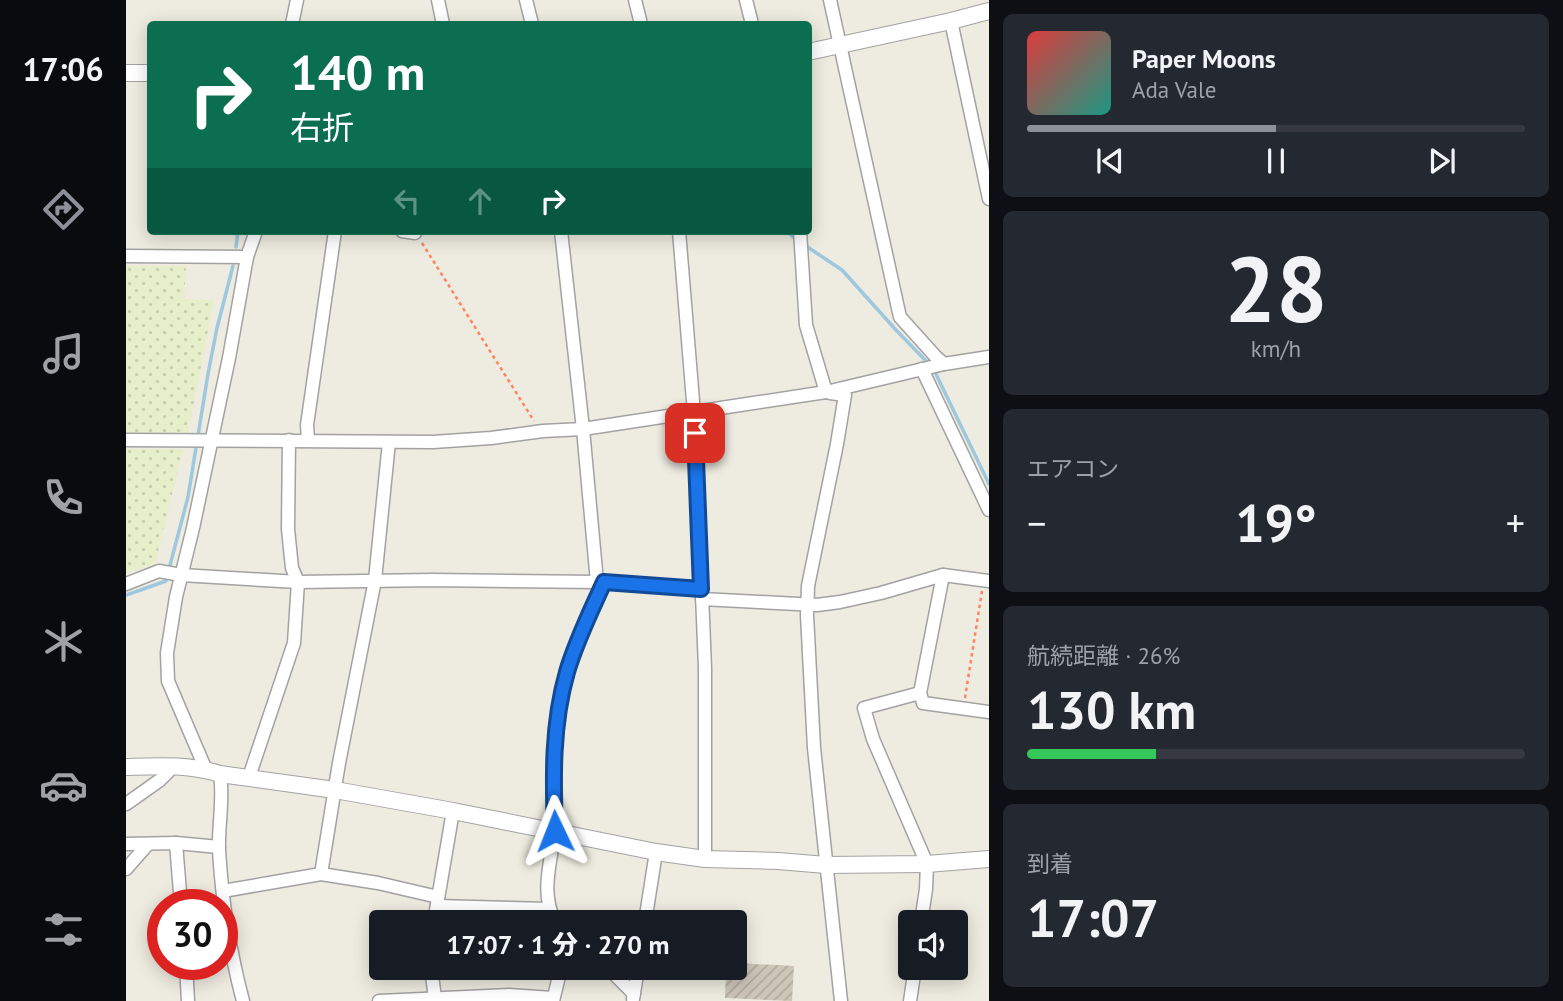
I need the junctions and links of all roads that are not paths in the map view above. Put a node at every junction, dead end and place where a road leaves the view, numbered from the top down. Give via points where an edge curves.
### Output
1 (297, 0) edge
2 (438, 0) edge
3 (526, 0) edge
4 (635, 0) edge
5 (746, 0) edge
6 (830, 0) edge
7 (989, 11) edge
8 (293, 21) edge
9 (442, 21) edge
10 (531, 21) edge
11 (640, 21) edge
12 (751, 21) edge
13 (951, 21) junction
14 (840, 45) junction
15 (812, 51) edge
16 (126, 73) edge
17 (147, 73) edge
18 (989, 199) edge
19 (255, 235) edge
20 (334, 235) edge
21 (561, 235) edge
22 (679, 235) edge
23 (801, 235) edge
24 (126, 256) edge
25 (247, 257) junction
26 (989, 357) edge
27 (932, 367) junction
28 (826, 392) junction
29 (694, 413) junction
30 (583, 429) junction
31 (126, 440) edge
32 (208, 440) junction
33 (289, 440) junction
34 (308, 440) junction
35 (389, 442) junction
36 (989, 510) edge
37 (178, 574) junction
38 (943, 575) junction
39 (375, 580) junction
40 (986, 581) edge
41 (298, 582) junction
42 (601, 582) junction
43 (126, 584) edge
44 (701, 594) junction
45 (807, 604) junction
46 (920, 693) junction
47 (989, 712) edge
48 (174, 766) junction
49 (126, 767) edge
50 (213, 772) junction
51 (248, 777) junction
52 (335, 790) junction
53 (126, 804) edge
54 (453, 811) junction
55 (555, 831) junction
56 (176, 843) junction
57 (126, 844) edge
58 (148, 844) junction
59 (219, 847) junction
60 (656, 852) junction
61 (705, 859) junction
62 (989, 859) edge
63 (927, 864) junction
64 (826, 865) junction
65 (126, 869) edge
66 (321, 874) junction
67 (180, 889) edge
68 (223, 889) edge
69 (235, 889) edge
70 (438, 901) junction
71 (549, 909) joint
72 (436, 910) edge
73 (647, 910) edge
74 (923, 910) edge
75 (187, 980) edge
76 (238, 980) edge
77 (433, 980) edge
78 (558, 980) edge
79 (618, 980) edge
80 (636, 980) edge
81 (913, 980) edge
82 (435, 998) junction
83 (633, 998) edge
84 (553, 999) edge
85 (188, 1001) edge
86 (243, 1001) edge
87 (379, 1001) edge
88 (841, 1001) edge
89 (910, 1001) edge

1 - 8 street
2 - 9 street
3 - 10 street
4 - 11 street
5 - 12 street
6 - 14 street
7 - 13 street
13 - 14 street
13 - 18 street
14 - 15 street
14 - 27 street via 900,317
16 - 17 street
19 - 25 street
20 - 34 street
21 - 30 street
22 - 29 street
23 - 28 street via 806,325
24 - 25 street
25 - 32 street
26 - 27 street
27 - 28 street
27 - 36 street
28 - 29 street
28 - 45 street via 845,395
29 - 30 street
29 - 44 street
30 - 35 street
30 - 42 street
31 - 32 street
32 - 33 street
32 - 37 street via 194,528
33 - 34 street
33 - 41 street via 289,529 292,568
34 - 35 street
35 - 39 street
37 - 41 street
37 - 43 street via 159,571
37 - 50 street via 167,653 168,681
38 - 40 street
38 - 45 street via 840,602
38 - 46 street
39 - 41 street
39 - 42 street
39 - 52 street
41 - 51 street via 294,643
42 - 44 street
42 - 55 street via 558,712 553,769
44 - 45 street
44 - 61 street
45 - 64 street
46 - 47 street via 923,703
46 - 63 street via 864,708
48 - 49 street
48 - 50 street
48 - 53 street
50 - 51 street
50 - 59 street via 223,789
51 - 52 street
52 - 54 street
52 - 66 street
54 - 55 street
54 - 70 street
55 - 60 street
55 - 71 street via 547,879
56 - 58 street
56 - 59 street
56 - 67 street
57 - 58 street
58 - 65 street
59 - 68 street
60 - 61 street
60 - 73 street
61 - 64 street
62 - 63 street
63 - 64 street
63 - 74 street
64 - 88 street
66 - 69 street
66 - 70 street via 378,883
70 - 71 street
70 - 72 street
75 - 85 street
76 - 86 street
77 - 82 street
78 - 84 street
79 - 83 street
80 - 83 street
81 - 89 street
82 - 84 street via 509,995
82 - 87 street

